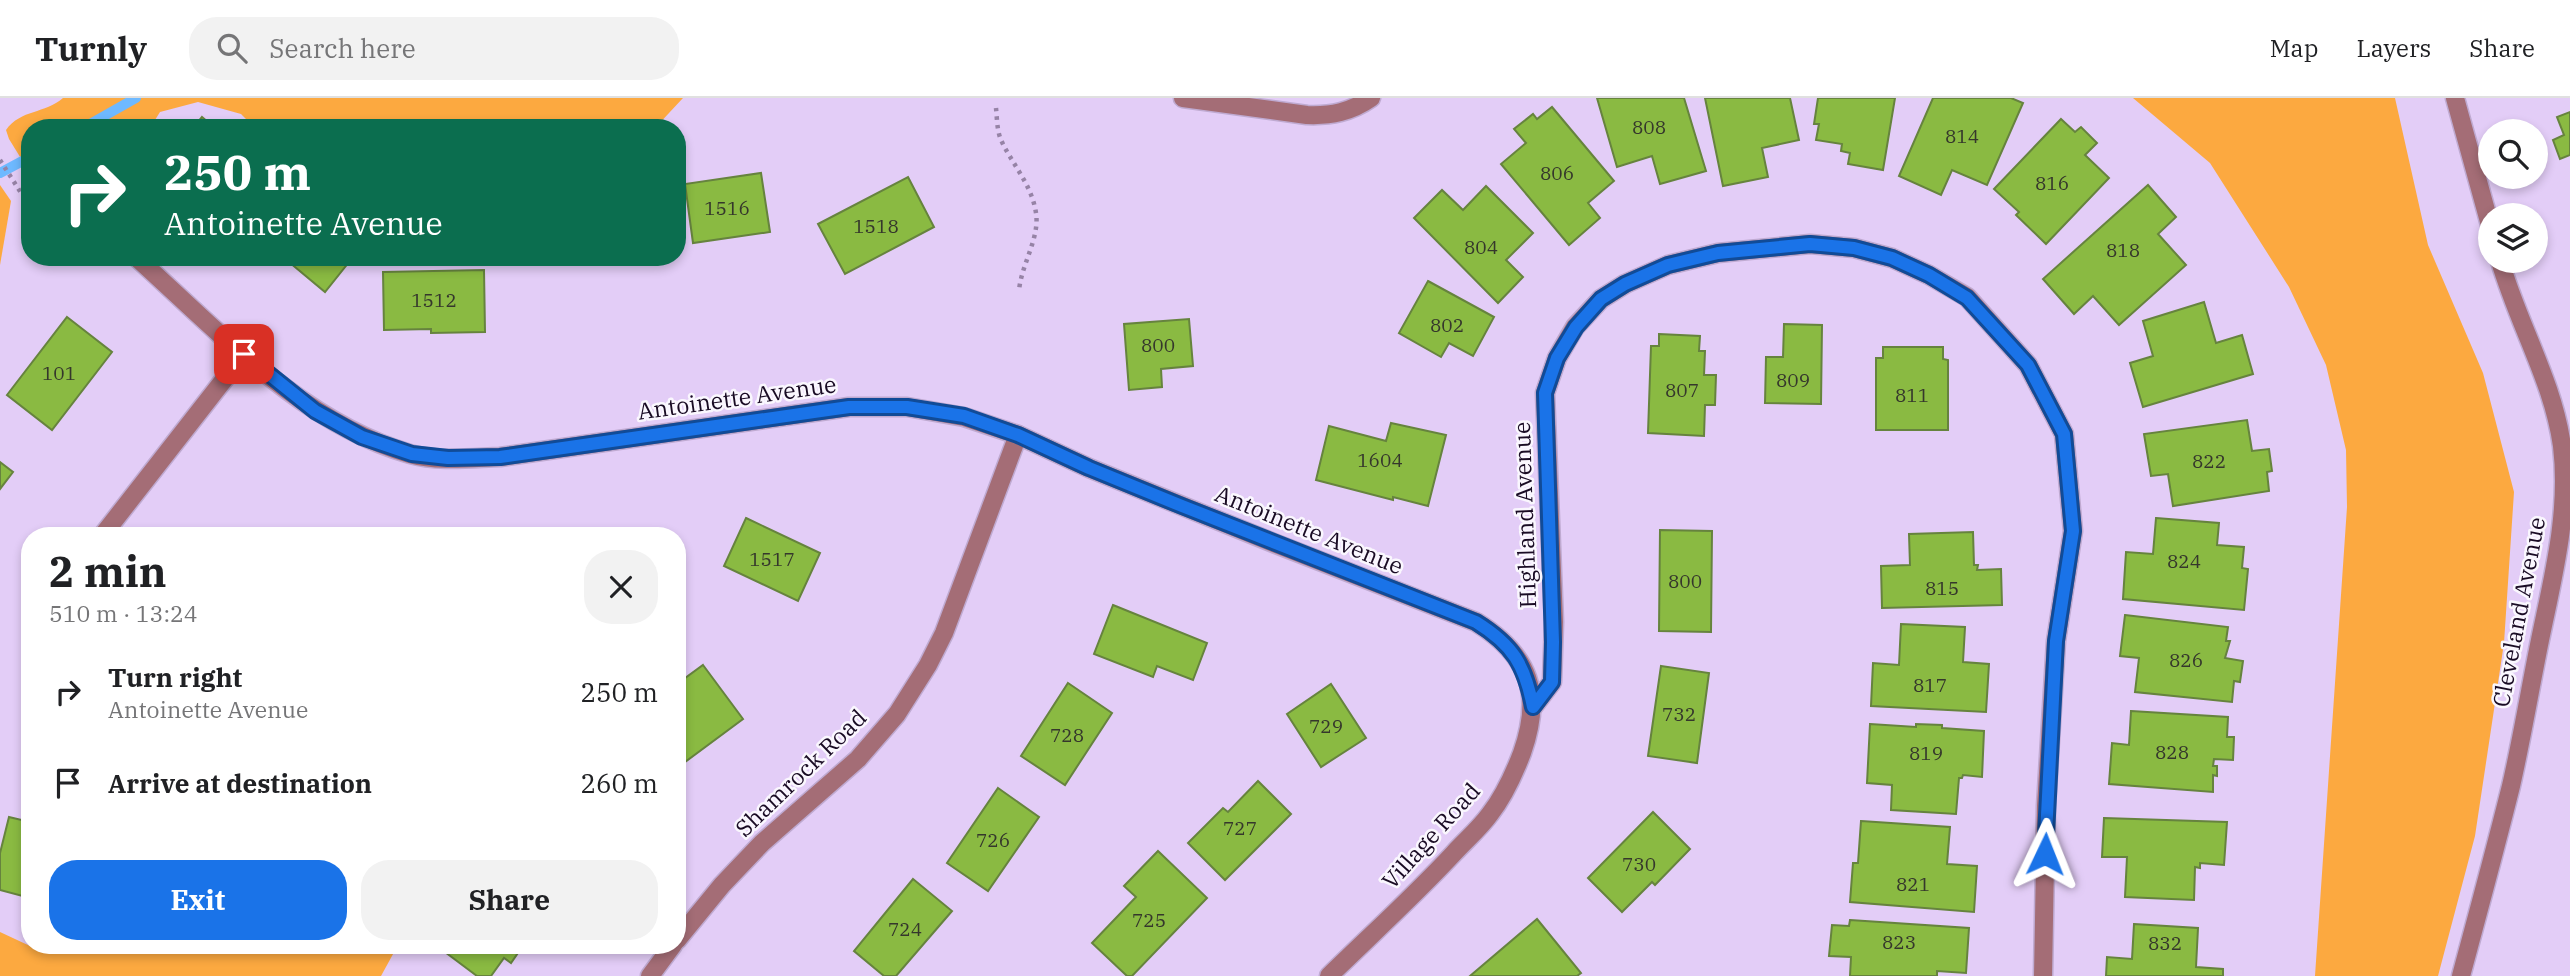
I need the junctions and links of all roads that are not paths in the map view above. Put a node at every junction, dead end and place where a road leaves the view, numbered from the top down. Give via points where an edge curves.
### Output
1 (1183, 98) edge
2 (1371, 98) edge
3 (2455, 98) edge
4 (2484, 203) edge
5 (146, 266) edge
6 (2503, 273) edge
7 (244, 354) junction
8 (1018, 435) junction
9 (109, 527) edge
10 (1533, 707) junction
11 (686, 929) edge
12 (666, 954) edge
13 (650, 976) edge
14 (1329, 976) edge
15 (2043, 976) edge
16 (2461, 976) edge

1 - 2 street via 1317,116 1345,112
3 - 4 street
5 - 7 street, Antoinette Avenue
6 - 16 street, Cleveland Avenue via 2557,414 2566,487 2562,534 2511,784
7 - 8 street, Antoinette Avenue via 315,411 362,437 412,454 448,458 500,457 849,407 907,407
7 - 9 street
8 - 10 street, Antoinette Avenue via 1089,468 1476,622 1497,635 1517,657
8 - 11 street, Shamrock Road via 944,633 897,715 858,759 762,843
10 - 14 street, Village Road via 1530,730 1513,776 1490,814
10 - 15 street, Highland Avenue via 1552,682 1545,393 1557,358 1601,299 1668,265 1718,253 1810,244 1879,254 1929,275 1967,298 2028,365 2064,434 2073,531 2056,641 2046,806
12 - 13 street

